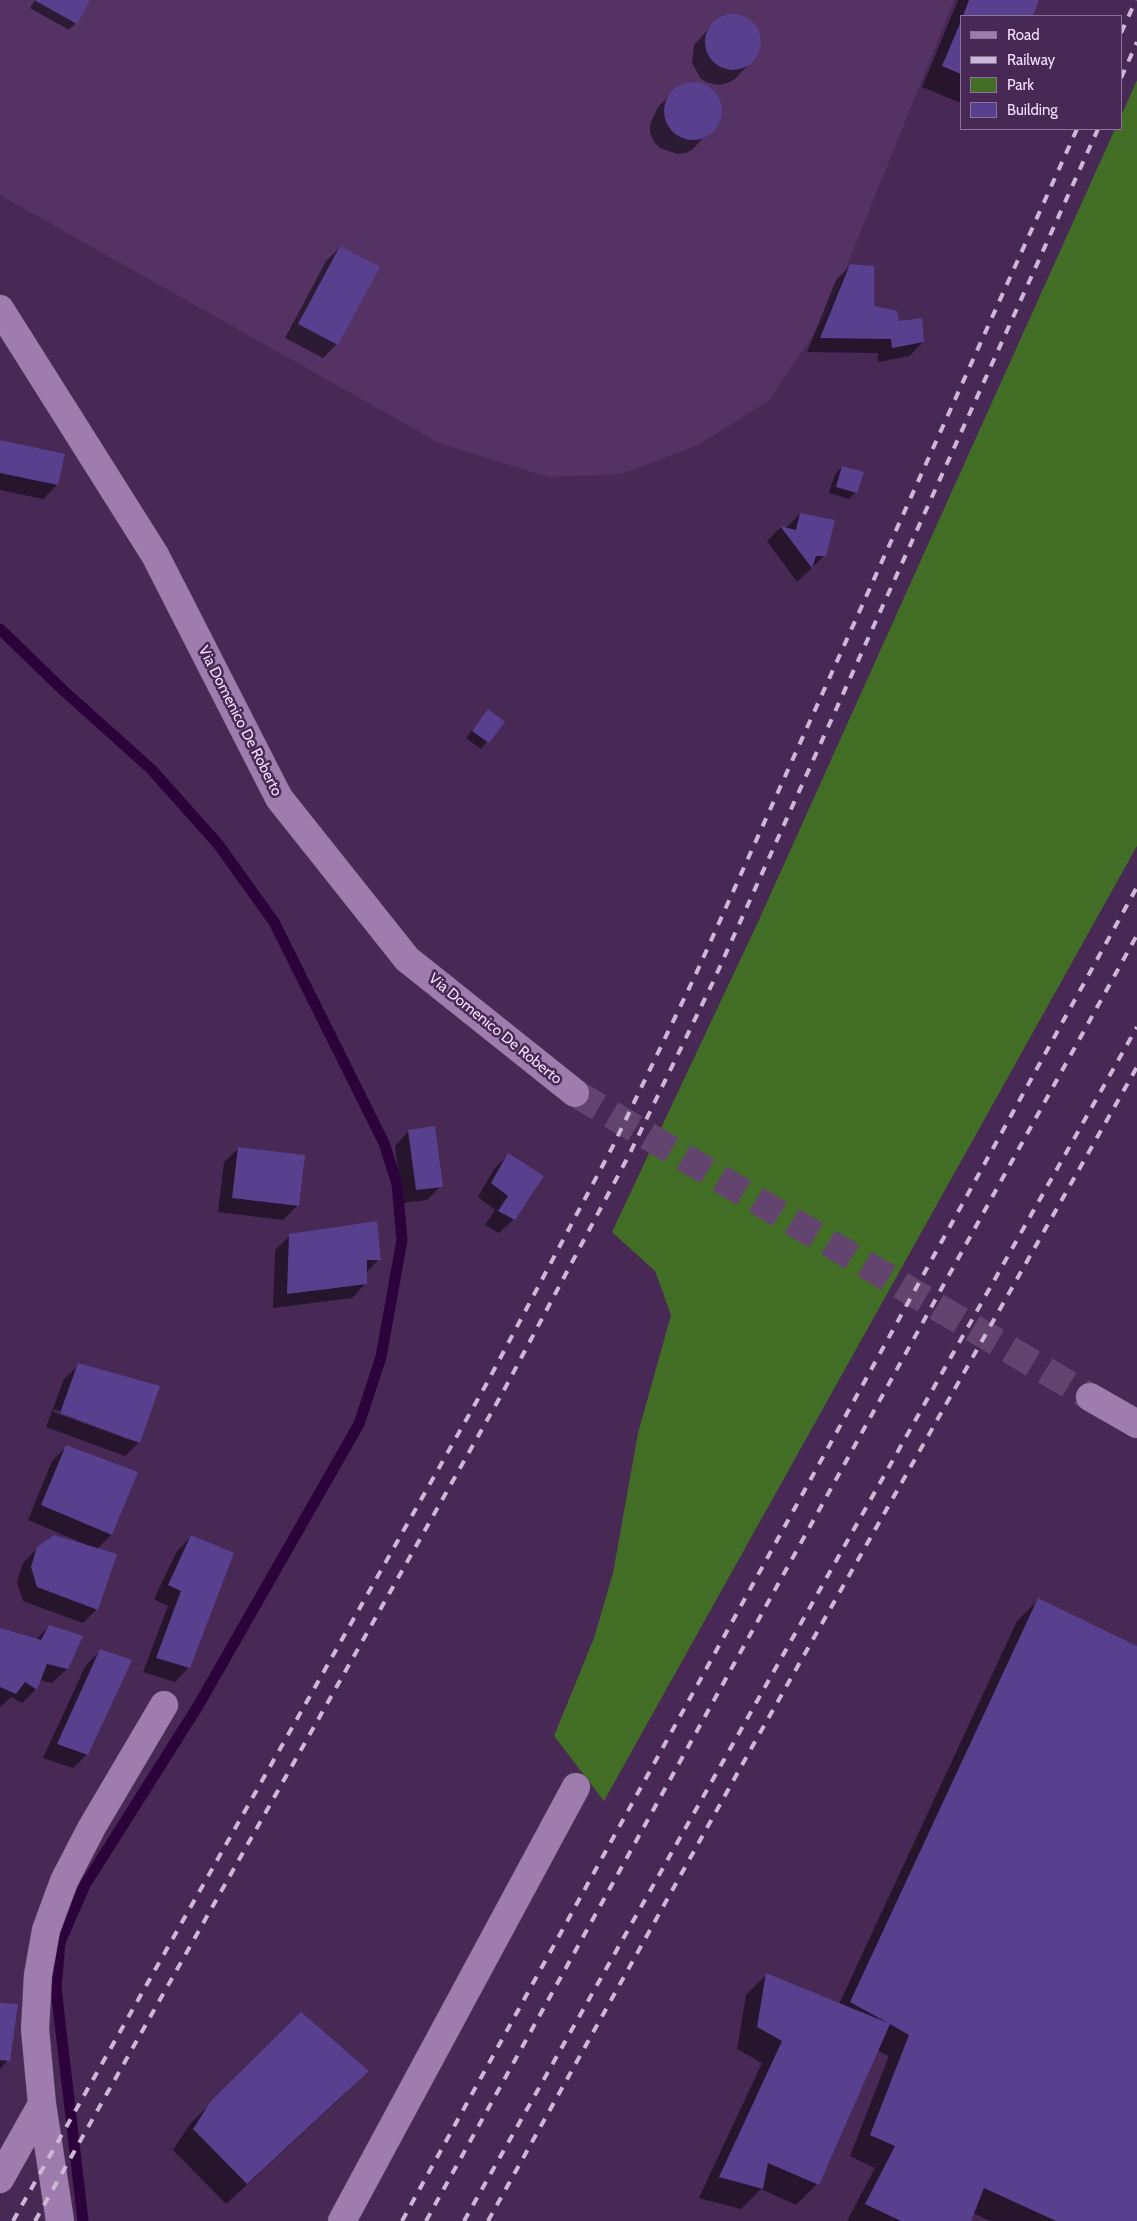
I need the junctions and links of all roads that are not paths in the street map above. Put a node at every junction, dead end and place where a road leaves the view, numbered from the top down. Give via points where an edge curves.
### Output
1 (0, 309) edge
2 (575, 1093) tunnel mouth
3 (1090, 1397) tunnel mouth
4 (1137, 1424) edge
5 (164, 1705) dead end
6 (576, 1787) dead end
7 (42, 2104) junction
8 (0, 2179) edge
9 (60, 2221) edge
10 (342, 2221) edge

1 - 2 street, Via Domenico De Roberto via 155,555 279,798 407,959
3 - 4 street
5 - 7 street via 92,1827 64,1881 46,1930 38,1975 34,2029
6 - 10 street
7 - 8 street
7 - 9 street

